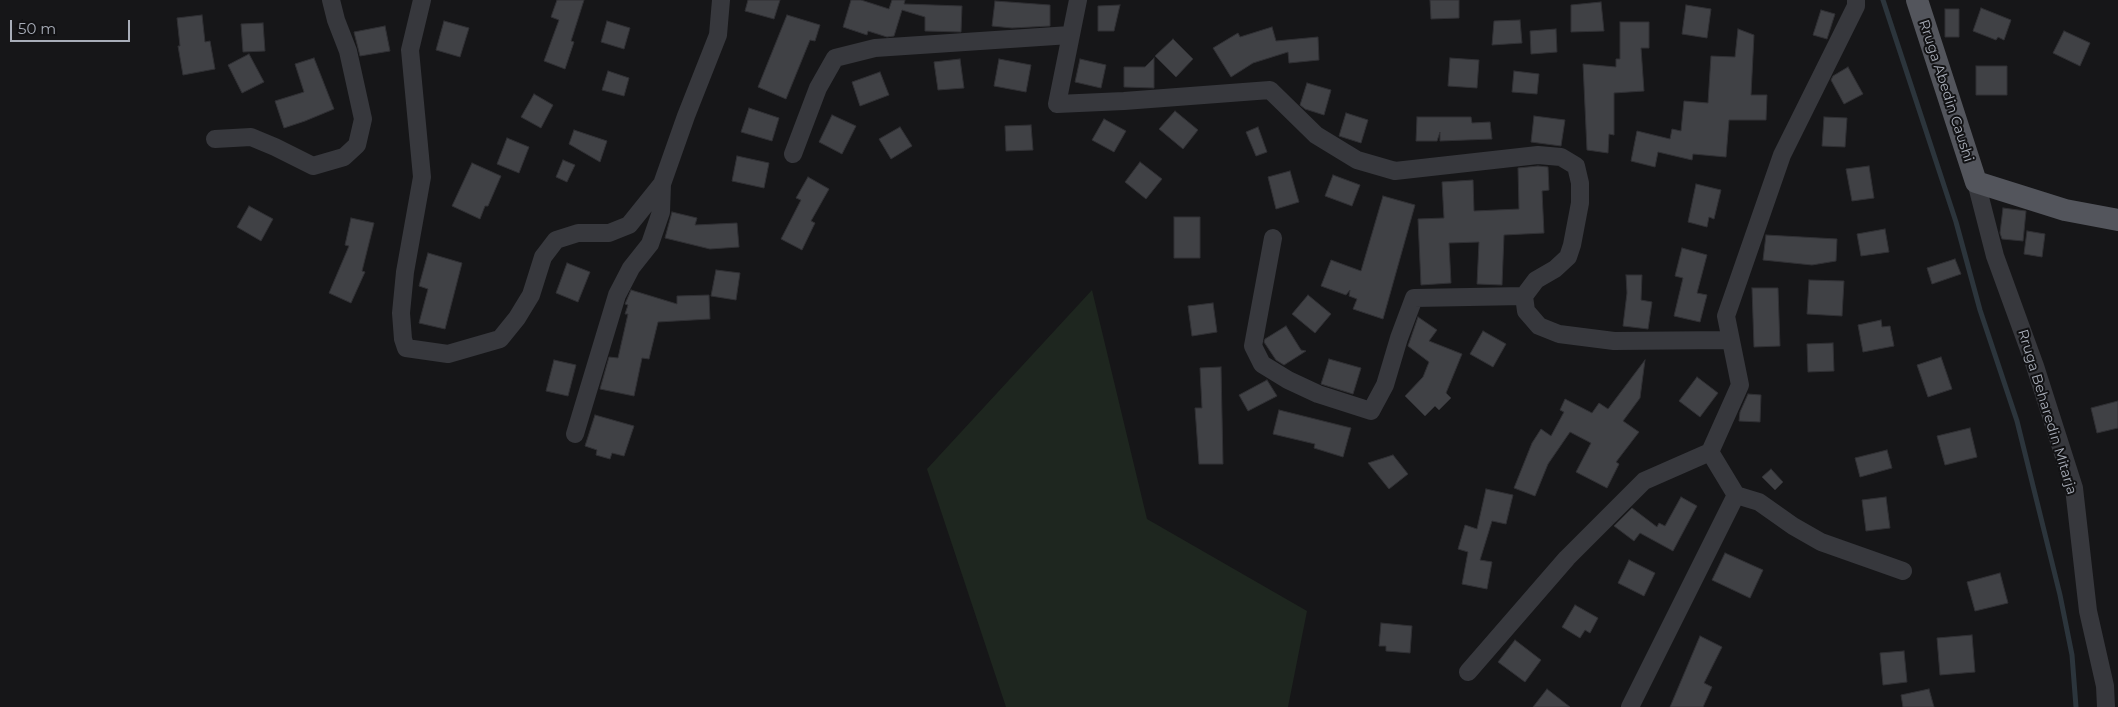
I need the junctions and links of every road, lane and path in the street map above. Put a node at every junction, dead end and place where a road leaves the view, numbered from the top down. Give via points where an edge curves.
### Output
1 (331, 0) edge
2 (422, 0) edge
3 (721, 0) edge
4 (1078, 0) edge
5 (1856, 0) edge
6 (1917, 0) edge
7 (1070, 35) junction
8 (214, 138) dead end
9 (793, 154) dead end
10 (1976, 182) junction
11 (662, 184) junction
12 (2118, 220) edge
13 (1273, 238) dead end
14 (1524, 296) junction
15 (1730, 340) junction
16 (575, 434) dead end
17 (1710, 452) junction
18 (1736, 495) junction
19 (1903, 571) dead end
20 (1468, 672) dead end
21 (1630, 707) edge
22 (2106, 707) edge

1 - 8 street via 348,51 363,119 357,145 344,157 313,166 251,137
2 - 11 street via 410,50 422,177 401,312 406,348 448,354 500,339 531,295 543,257 556,240 578,233 609,234 630,224
3 - 11 street via 718,35
4 - 7 street
5 - 15 street via 1856,6 1782,155 1726,316
6 - 10 main road, Rruga Abedin Caushi
7 - 9 street via 875,48 835,58 818,88
7 - 14 street via 1057,104 1270,90 1316,135 1357,160 1395,171 1538,155 1562,157 1576,166 1580,183 1580,203 1572,245 1568,257 1536,280
10 - 12 main road via 2065,210
10 - 22 street, Rruga Beharedin Mitarja via 1995,256 2074,488 2088,612 2105,686
11 - 16 street via 661,212 650,244 631,268 617,295
13 - 14 street via 1253,346 1262,364 1318,394 1371,411 1385,385 1414,298
14 - 15 street via 1526,311 1539,326 1559,334 1614,341
15 - 17 street via 1740,385
17 - 18 street
17 - 20 street via 1644,481 1567,558
18 - 19 street via 1759,502 1821,542
18 - 21 street

